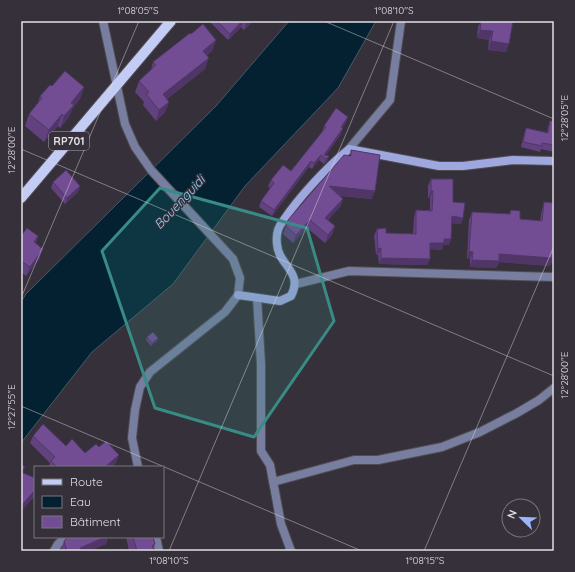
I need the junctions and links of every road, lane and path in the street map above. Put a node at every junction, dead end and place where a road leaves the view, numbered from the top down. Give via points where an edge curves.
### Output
1 (103, 21) edge
2 (171, 21) edge
3 (401, 21) edge
4 (117, 83) junction
5 (349, 149) junction
6 (554, 161) edge
7 (21, 198) edge
8 (554, 277) edge
9 (296, 284) junction
10 (238, 295) junction
11 (257, 298) junction
12 (554, 388) edge
13 (138, 466) edge
14 (274, 482) junction
15 (65, 538) edge
16 (156, 538) edge
17 (54, 551) edge
18 (159, 551) edge
19 (291, 551) edge

1 - 4 street
2 - 4 main road, RP701
3 - 5 street via 390,100
4 - 7 main road, RP701
4 - 10 street via 125,124 135,147 151,170 233,259 240,278
5 - 6 main road via 439,166 513,160
5 - 9 main road via 318,179 282,222 277,232 277,246
8 - 9 street via 349,271
9 - 11 main road via 291,296 280,301
10 - 11 main road
10 - 13 street via 225,312 150,372 140,387 132,438
11 - 14 street via 261,364 260,445 270,465
12 - 14 street via 517,413 480,432 442,447 378,460 354,460
14 - 19 street via 280,524
15 - 17 street
16 - 18 street

